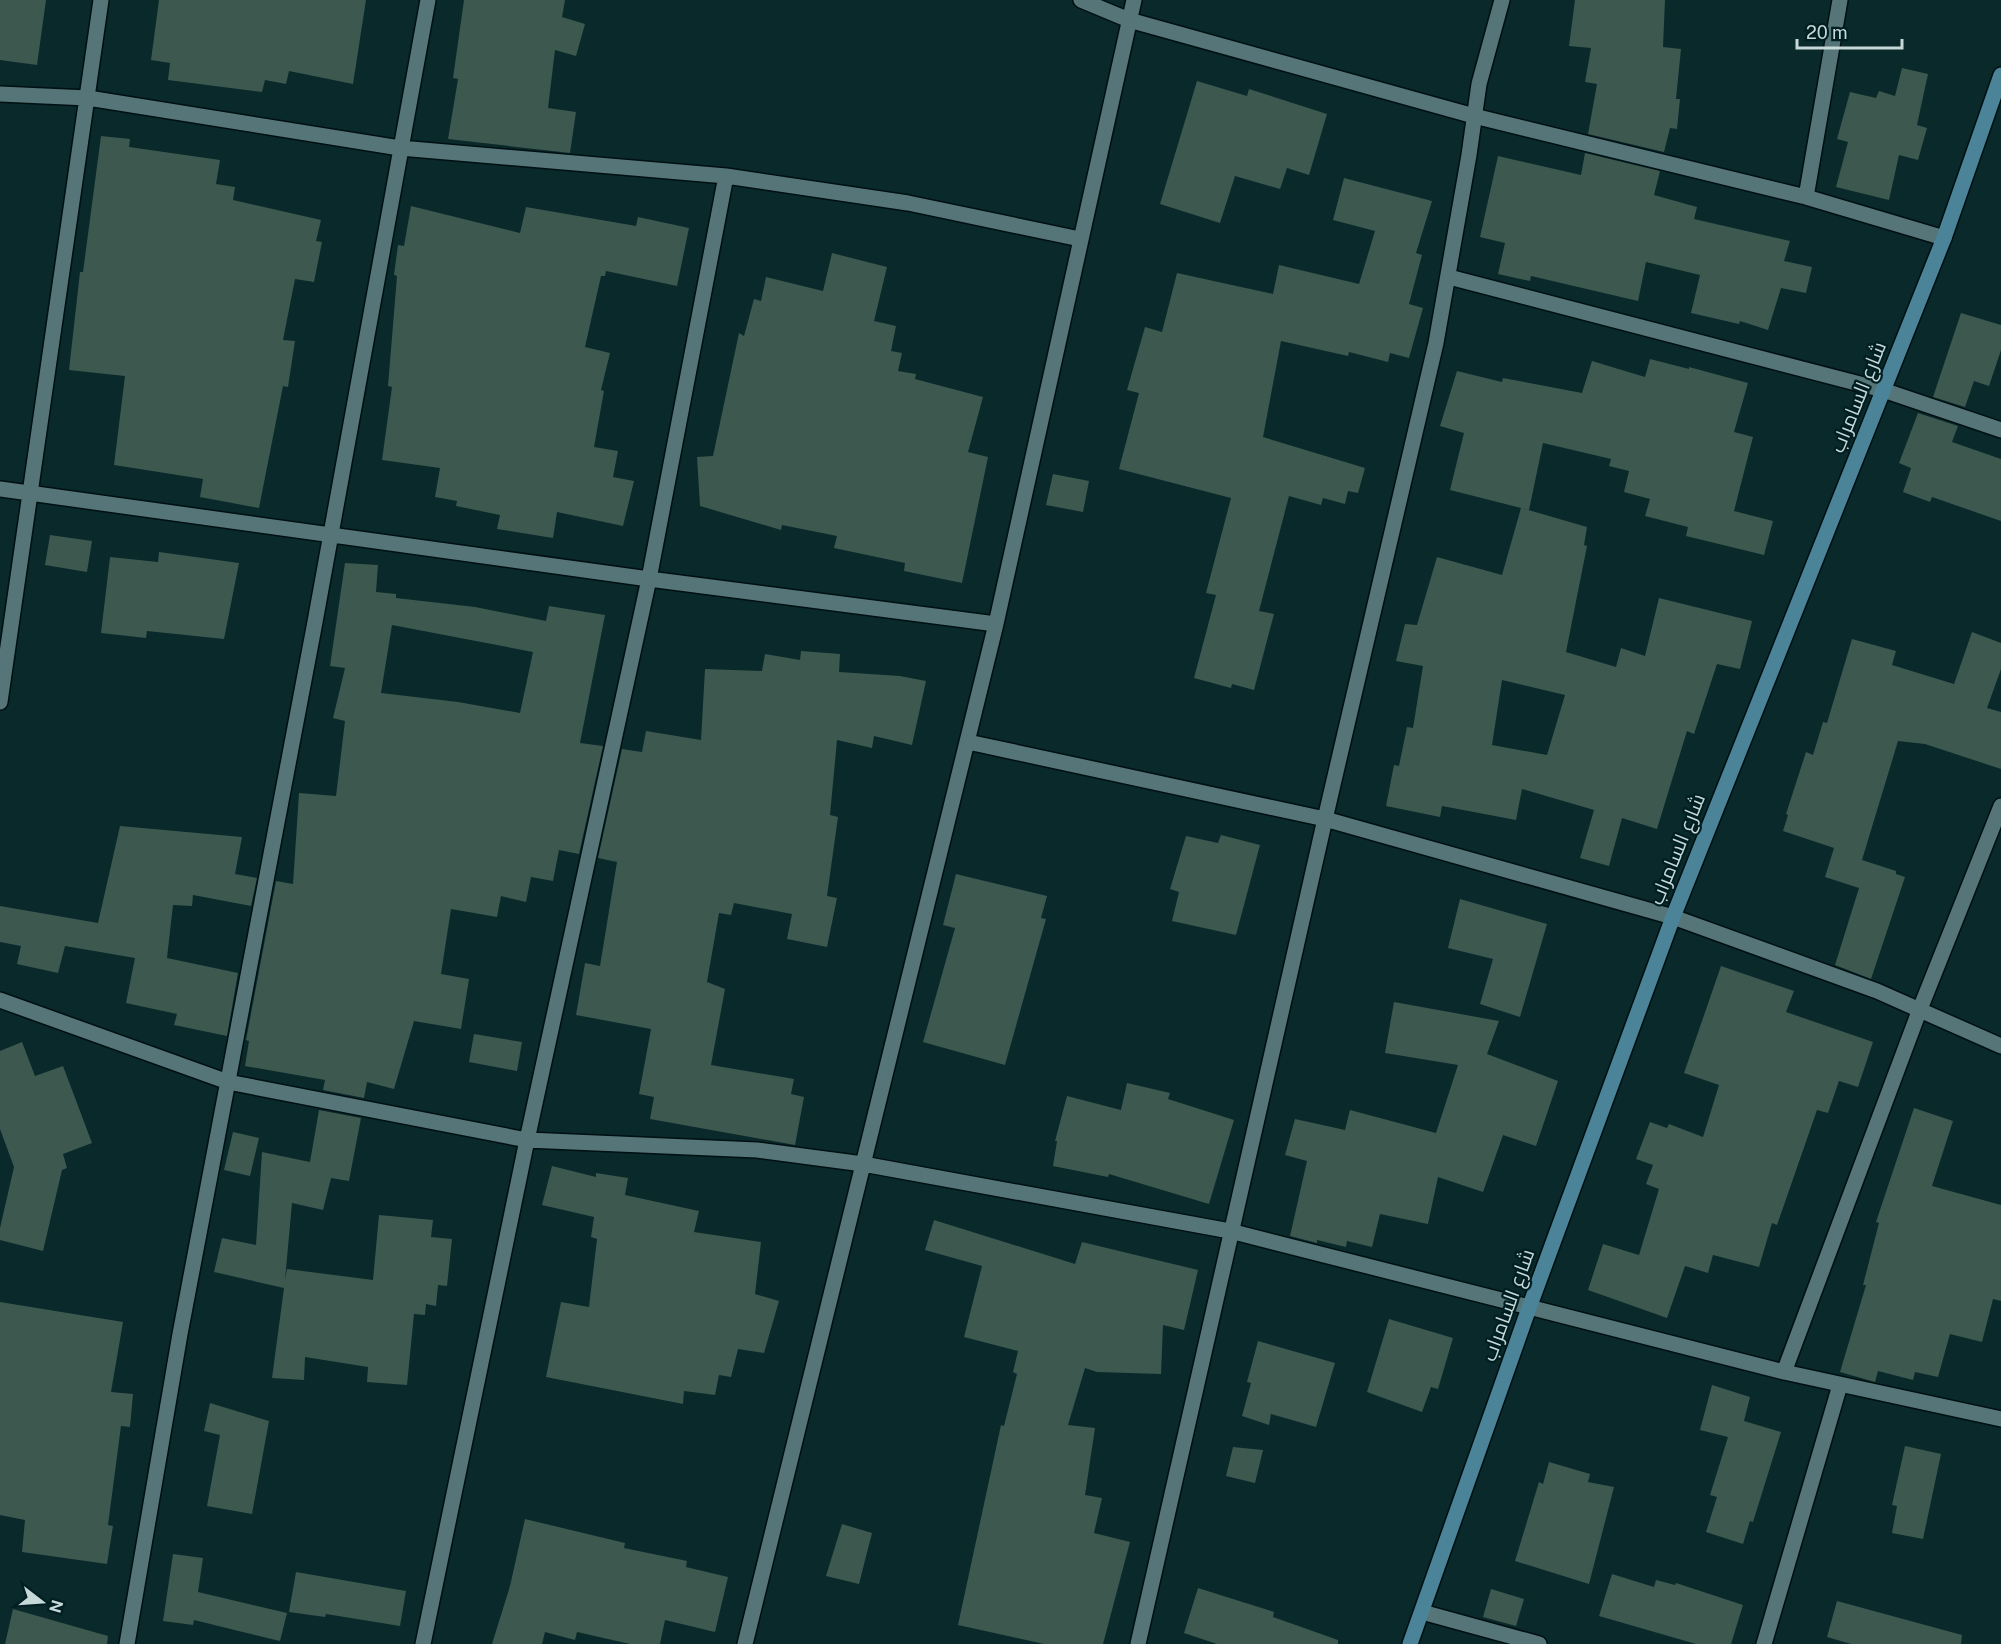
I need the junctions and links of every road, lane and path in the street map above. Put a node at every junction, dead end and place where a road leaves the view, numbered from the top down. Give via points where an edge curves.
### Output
1 (101, 0) edge
2 (428, 0) edge
3 (1081, 0) edge
4 (1134, 0) edge
5 (1502, 0) edge
6 (1840, 0) edge
7 (1129, 20) junction
8 (2001, 75) edge
9 (0, 94) edge
10 (88, 98) junction
11 (1474, 116) junction
12 (400, 148) junction
13 (726, 176) junction
14 (1806, 197) junction
15 (1944, 238) junction
16 (1080, 239) junction
17 (1449, 277) junction
18 (1883, 390) junction
19 (2001, 430) edge
20 (0, 489) edge
21 (31, 492) junction
22 (331, 533) junction
23 (649, 579) junction
24 (996, 624) junction
25 (0, 702) edge
26 (968, 742) junction
27 (2001, 806) edge
28 (1325, 819) junction
29 (1673, 917) junction
30 (0, 1000) edge
31 (1920, 1009) junction
32 (2001, 1046) edge
33 (228, 1082) junction
34 (527, 1140) junction
35 (863, 1164) junction
36 (1230, 1231) junction
37 (1529, 1308) junction
38 (1784, 1372) junction
39 (1840, 1385) junction
40 (2001, 1419) edge
41 (1422, 1612) junction
42 (127, 1644) edge
43 (423, 1644) edge
44 (745, 1644) edge
45 (1138, 1644) edge
46 (1410, 1644) edge
47 (1539, 1644) edge
48 (1764, 1644) edge

1 - 10 street
2 - 12 street
3 - 7 street
4 - 7 street
5 - 11 street
6 - 14 street
7 - 11 street
7 - 16 street
8 - 15 street, شارع السامراب
9 - 10 street
10 - 12 street
10 - 21 street
11 - 14 street
11 - 17 street
12 - 13 street
12 - 22 street
13 - 16 street via 908,203
13 - 23 street
14 - 15 street
15 - 18 street, شارع السامراب
16 - 24 street
17 - 18 street
17 - 28 street
18 - 19 street
18 - 29 street, شارع السامراب
20 - 21 street
21 - 22 street
21 - 25 street
22 - 23 street
22 - 33 street
23 - 24 street
23 - 34 street
24 - 26 street
26 - 28 street
26 - 35 street
27 - 31 street
28 - 29 street
28 - 36 street
29 - 31 street
29 - 37 street, شارع السامراب
30 - 33 street
31 - 32 street
31 - 38 street
33 - 34 street
33 - 42 street
34 - 35 street via 757,1150
34 - 43 street
35 - 36 street
35 - 44 street
36 - 37 street
36 - 45 street
37 - 38 street
37 - 41 street, شارع السامراب
38 - 39 street
39 - 40 street
39 - 48 street
41 - 46 street, شارع السامراب
41 - 47 street

